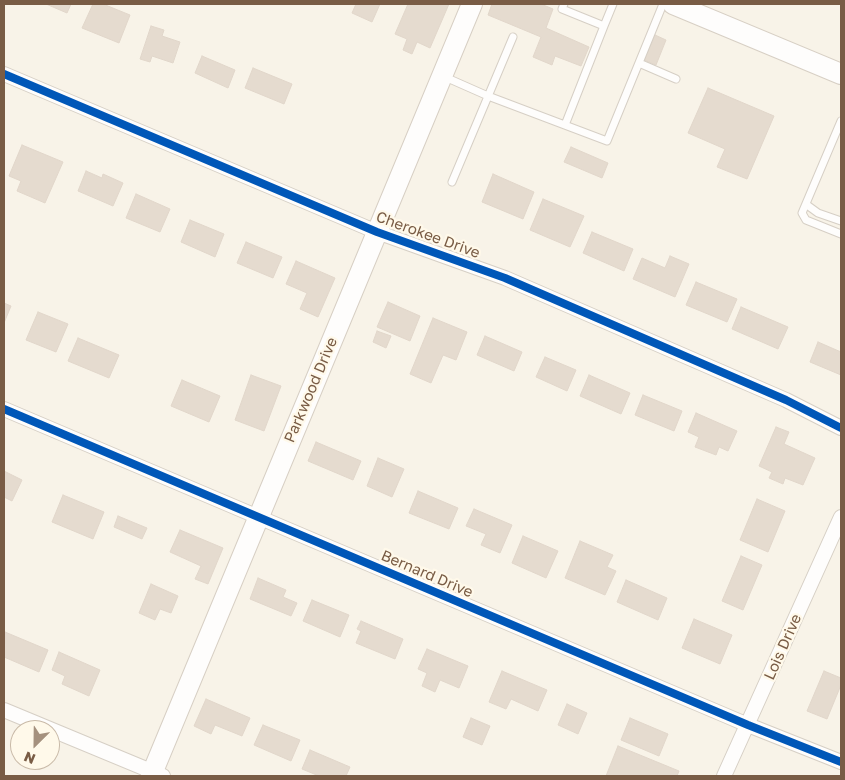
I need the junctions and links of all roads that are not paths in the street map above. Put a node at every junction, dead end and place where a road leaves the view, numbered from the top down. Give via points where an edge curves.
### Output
1 (472, 4) edge
2 (564, 4) edge
3 (613, 4) edge
4 (663, 4) edge
5 (673, 4) edge
6 (604, 26) junction
7 (513, 37) dead end
8 (639, 63) junction
9 (4, 74) edge
10 (841, 74) edge
11 (442, 76) junction
12 (676, 79) dead end
13 (488, 96) junction
14 (841, 121) edge
15 (565, 125) junction
16 (452, 182) dead end
17 (807, 205) junction
18 (841, 221) edge
19 (377, 232) junction
20 (841, 234) edge
21 (4, 409) edge
22 (841, 428) edge
23 (258, 517) junction
24 (841, 517) edge
25 (4, 710) edge
26 (748, 725) junction
27 (841, 762) edge
28 (156, 775) edge
29 (724, 776) edge

1 - 11 street, Parkwood Drive
2 - 6 lane via 562,10
3 - 6 lane
4 - 8 lane
5 - 10 street
6 - 15 lane
7 - 13 lane
8 - 12 lane
8 - 15 lane via 607,141
9 - 19 street, Cherokee Drive
11 - 13 lane
11 - 19 street, Parkwood Drive
13 - 15 lane
13 - 16 lane
14 - 17 lane
17 - 18 lane via 818,213
17 - 20 lane via 802,213 806,220
19 - 22 street, Cherokee Drive via 505,278 786,400
19 - 23 street, Parkwood Drive
21 - 23 street, Bernard Drive
23 - 26 street, Bernard Drive
23 - 28 street, Parkwood Drive
24 - 26 street, Lois Drive
25 - 28 street
26 - 27 street, Bernard Drive
26 - 29 street, Lois Drive

